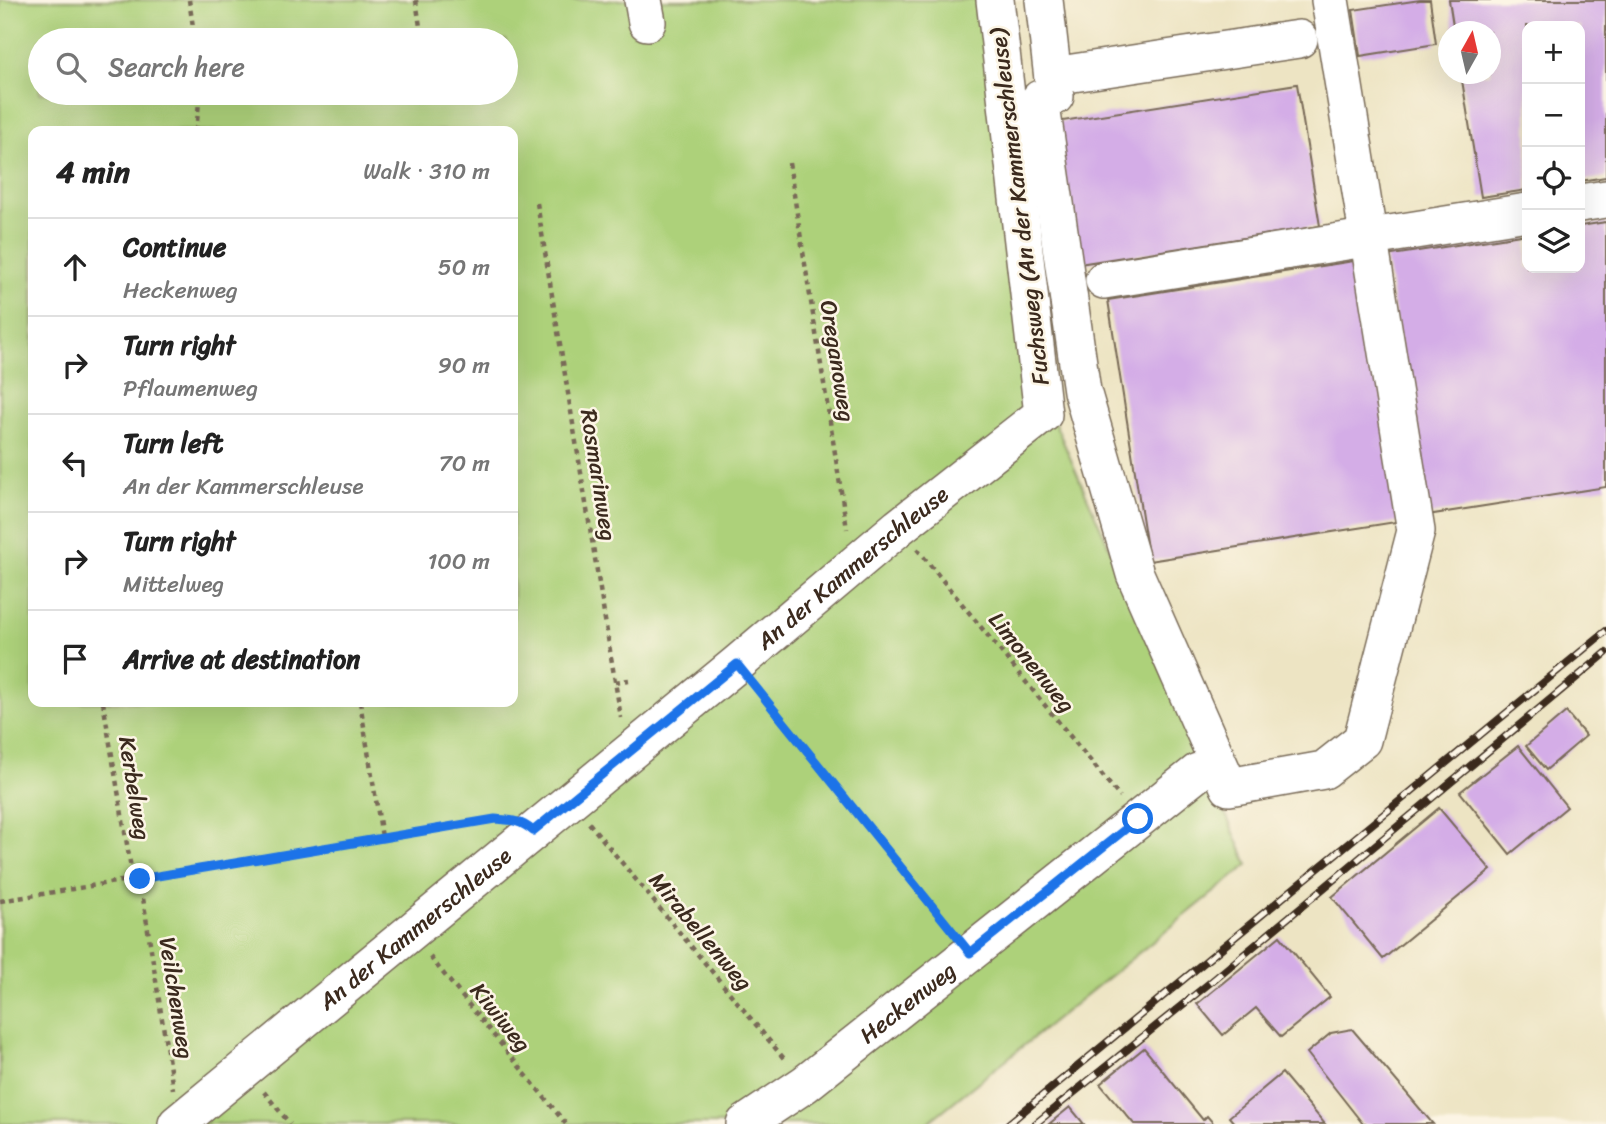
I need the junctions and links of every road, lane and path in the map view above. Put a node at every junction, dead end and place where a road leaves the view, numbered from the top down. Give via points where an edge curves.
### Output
1 (188, 0) edge
2 (416, 0) edge
3 (1044, 0) edge
4 (1330, 0) edge
5 (1006, 2) edge
6 (193, 28) edge
7 (420, 28) edge
8 (1299, 39) dead end
9 (1053, 76) junction
10 (199, 105) edge
11 (197, 126) edge
12 (789, 163) dead end
13 (1606, 199) edge
14 (1585, 202) edge
15 (537, 203) dead end
16 (1522, 213) edge
17 (1368, 237) junction
18 (1104, 281) dead end
19 (1043, 414) joint
20 (899, 527) junction
21 (854, 564) junction
22 (737, 664) junction
23 (629, 680) dead end
24 (615, 682) junction
25 (104, 707) edge
26 (361, 707) edge
27 (627, 753) junction
28 (1198, 772) dead end
29 (570, 800) junction
30 (1138, 819) junction
31 (533, 831) junction
32 (382, 837) junction
33 (140, 879) junction
34 (133, 880) junction
35 (0, 901) edge
36 (409, 932) junction
37 (970, 953) junction
38 (244, 1069) junction
39 (805, 1084) junction
40 (178, 1123) edge
41 (290, 1124) edge
42 (566, 1124) edge
43 (745, 1124) edge

1 - 6 path
2 - 7 path
3 - 9 lane
4 - 17 lane
5 - 19 lane, Fuchsweg (An der Kammerschleuse)
8 - 9 lane
9 - 17 lane via 1055,96 1040,99 1082,391 1135,574 1229,787 1324,770 1363,740 1416,531
10 - 11 path
12 - 21 path, Oreganoweg
13 - 14 lane
15 - 24 path, Rosmarinweg
16 - 17 lane
17 - 18 lane
19 - 20 lane, An der Kammerschleuse
20 - 21 lane, An der Kammerschleuse
20 - 30 path, Limonenweg
21 - 22 lane, An der Kammerschleuse
22 - 27 lane, An der Kammerschleuse
22 - 37 path
23 - 24 path
24 - 27 path, Rosmarinweg
25 - 34 path, Kerbelweg
26 - 32 path
27 - 29 lane, An der Kammerschleuse
28 - 30 lane, Heckenweg
29 - 31 lane, An der Kammerschleuse
29 - 39 path, Mirabellenweg
30 - 37 lane, Heckenweg
31 - 32 path via 525,823 495,819
31 - 36 lane, An der Kammerschleuse
32 - 33 path
33 - 34 path
33 - 40 path, Veilchenweg
34 - 35 path
36 - 38 lane, An der Kammerschleuse
36 - 42 path, Kiwiweg
37 - 39 lane, Heckenweg
38 - 40 lane, An der Kammerschleuse
38 - 41 path
39 - 43 lane, Heckenweg

